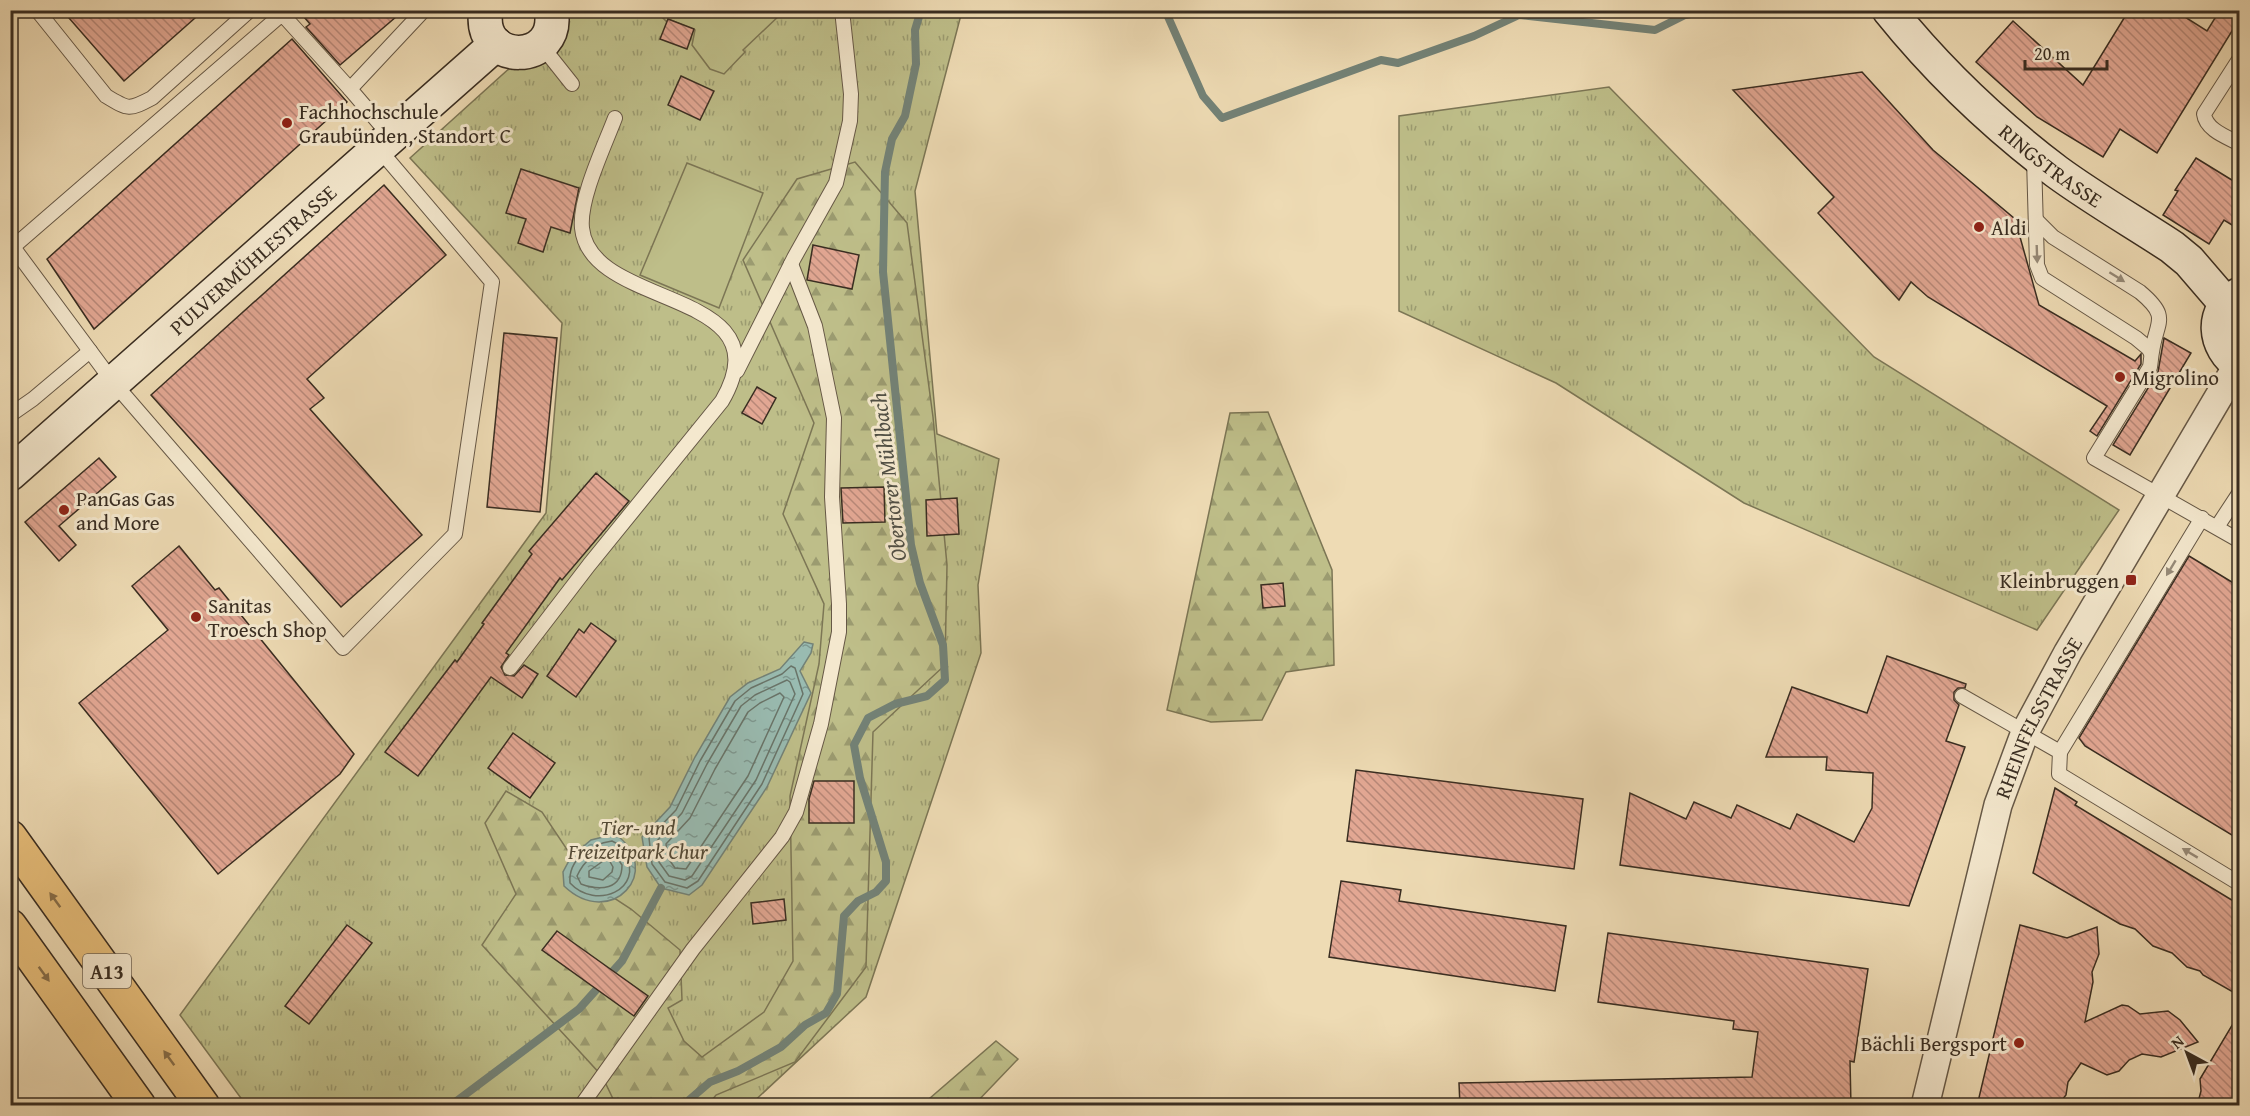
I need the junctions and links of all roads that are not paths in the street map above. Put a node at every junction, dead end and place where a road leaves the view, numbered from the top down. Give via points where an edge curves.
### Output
1 (37, 10) edge
2 (250, 10) edge
3 (423, 10) edge
4 (486, 10) edge
5 (551, 10) edge
6 (843, 10) edge
7 (1889, 10) edge
8 (496, 44) junction
9 (541, 45) junction
10 (2240, 58) edge
11 (572, 84) dead end
12 (350, 89) junction
13 (615, 118) dead end
14 (385, 143) junction
15 (2240, 144) edge
16 (2034, 154) junction
17 (2036, 220) junction
18 (12, 245) edge
19 (791, 264) junction
20 (2233, 299) edge
21 (90, 351) junction
22 (2151, 353) junction
23 (2239, 365) edge
24 (735, 375) junction
25 (113, 382) junction
26 (10, 415) edge
27 (10, 474) edge
28 (2240, 492) edge
29 (2160, 497) junction
30 (2202, 518) junction
31 (2217, 527) junction
32 (2240, 541) edge
33 (510, 668) dead end
34 (1962, 696) dead end
35 (2025, 732) junction
36 (2060, 752) junction
37 (10, 837) edge
38 (2240, 884) edge
39 (10, 926) edge
40 (139, 1106) edge
41 (203, 1106) edge
42 (581, 1106) edge
43 (1925, 1106) edge

1 - 2 lane via 106,96 133,108 152,98
3 - 12 lane
4 - 8 street via 487,30
5 - 9 street via 552,28
6 - 19 lane via 850,121 836,183
7 - 16 street, RINGSTRASSE via 1951,81
8 - 9 street via 518,53
8 - 14 street, PULVERMÜHLESTRASSE
9 - 11 lane
10 - 15 lane via 2204,114 2212,128
12 - 14 lane
12 - 18 lane via 282,14
13 - 24 lane via 585,199 582,229 586,243 592,255 615,274 715,322 732,345
14 - 25 street, PULVERMÜHLESTRASSE
14 - 25 lane via 492,282 455,534 343,648
16 - 17 lane
16 - 20 street, RINGSTRASSE via 2172,247
17 -> 22 lane via 2037,265 2042,278 2136,338
17 -> 22 lane via 2053,237 2150,300 2160,321
18 - 21 lane
19 - 24 lane
19 - 42 lane via 815,326 834,418 832,497 839,632 821,724 796,812 782,837 686,959
20 - 23 street via 2220,314 2218,337 2222,348
21 - 25 lane
21 - 26 lane
22 - 29 lane via 2150,367 2094,458
23 - 29 street, RHEINFELSSTRASSE
24 - 33 lane via 722,401
25 - 27 street, PULVERMÜHLESTRASSE
28 - 31 lane
29 - 30 lane
29 - 35 street, RHEINFELSSTRASSE
30 - 31 lane
30 -> 36 lane
31 - 32 lane
34 - 35 lane
35 - 36 lane
35 - 43 street, RHEINFELSSTRASSE via 1998,805
38 -> 36 lane via 2059,774
41 -> 37 highway, A13
39 -> 40 highway, A13

